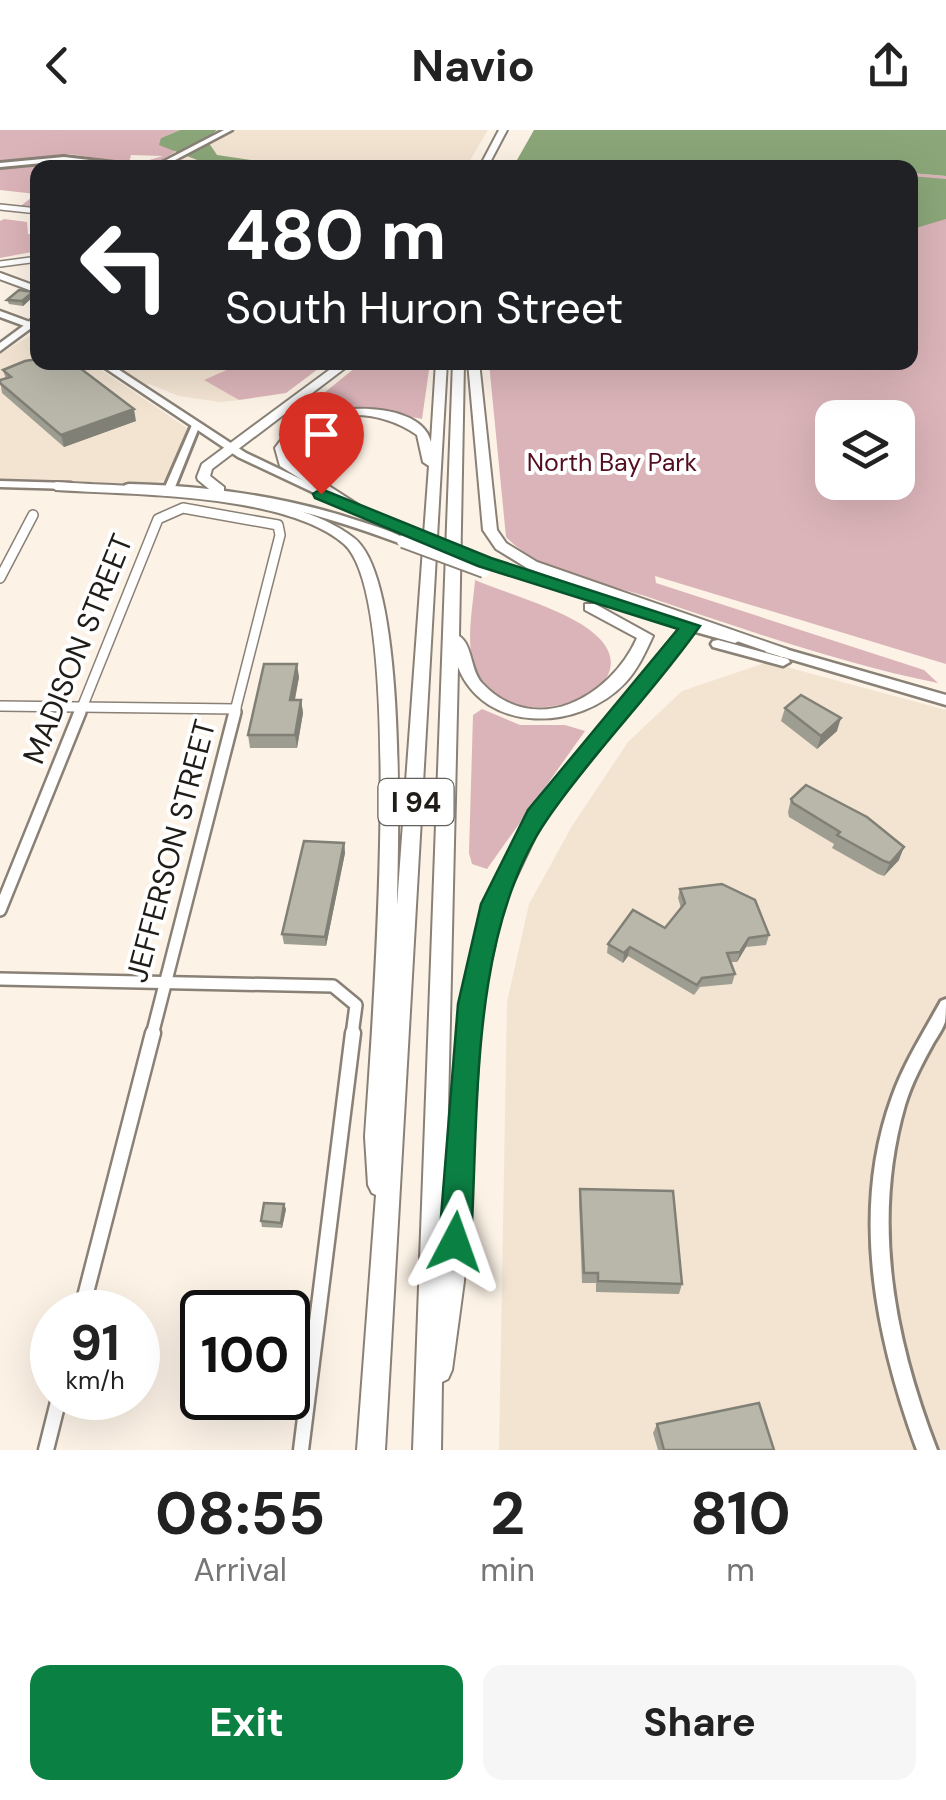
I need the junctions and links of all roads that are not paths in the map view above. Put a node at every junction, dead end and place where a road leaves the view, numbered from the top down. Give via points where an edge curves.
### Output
1 (229, 130) edge
2 (503, 130) edge
3 (514, 130) edge
4 (167, 160) edge
5 (486, 160) edge
6 (499, 160) edge
7 (30, 162) edge
8 (0, 164) edge
9 (0, 206) edge
10 (30, 210) edge
11 (30, 260) edge
12 (0, 264) edge
13 (0, 276) edge
14 (30, 287) edge
15 (0, 314) edge
16 (30, 323) edge
17 (30, 327) edge
18 (0, 336) edge
19 (14, 338) junction
20 (0, 348) edge
21 (112, 370) edge
22 (337, 370) edge
23 (442, 370) edge
24 (459, 370) edge
25 (475, 370) edge
26 (195, 427) junction
27 (232, 449) junction
28 (436, 477) junction
29 (0, 484) edge
30 (56, 486) junction
31 (170, 487) junction
32 (219, 490) junction
33 (352, 514) junction
34 (33, 516) dead end
35 (158, 519) joint
36 (484, 566) junction
37 (0, 578) edge
38 (590, 607) junction
39 (453, 624) junction
40 (688, 631) junction
41 (782, 652) junction
42 (806, 663) junction
43 (946, 700) edge
44 (0, 706) edge
45 (81, 707) junction
46 (236, 709) junction
47 (0, 910) edge
48 (0, 978) edge
49 (164, 983) junction
50 (946, 1006) edge
51 (385, 1241) junction
52 (87, 1290) edge
53 (54, 1420) edge
54 (46, 1450) edge
55 (301, 1450) edge
56 (371, 1450) edge
57 (427, 1450) edge
58 (928, 1450) edge

1 - 4 main road
2 - 5 highway
3 - 6 highway
7 - 8 street
9 - 10 street
11 - 12 street
13 - 14 street
15 - 16 main road
17 - 19 main road
18 - 19 street
19 - 20 main road
21 - 26 main road
22 - 27 highway
23 - 28 highway, I 94
24 - 39 highway, I 94
25 - 41 highway via 488,519 501,546 532,565
26 - 27 main road
26 - 31 street
27 - 32 highway via 202,472
27 - 33 main road
28 - 33 highway via 423,434 394,417 337,415 293,432 281,448 284,463
28 - 51 highway, I 94
29 - 30 main road
30 - 31 main road
30 - 51 highway via 203,497 275,510 341,535 367,560 391,804 376,1137
31 - 32 main road
32 - 33 main road
33 - 36 main road, bridge
34 - 37 street
35 - 45 street, MADISON STREET
35 - 46 street, JEFFERSON STREET via 174,508 195,508 280,529
36 - 38 main road
36 - 40 main road
38 - 39 highway via 638,629 642,646 607,695 557,713 523,710 480,690 467,673
38 - 40 main road
39 - 57 highway, I 94
40 - 41 main road
40 - 42 main road
40 - 57 highway via 536,816 494,904 472,1004 452,1281
41 - 42 main road
42 - 43 main road
44 - 45 street
45 - 46 street
45 - 47 street, MADISON STREET
46 - 49 street, JEFFERSON STREET
48 - 49 street
49 - 52 street, JEFFERSON STREET
49 - 55 street via 333,986 356,1005
50 - 58 street via 898,1100 880,1192 882,1276 910,1402
51 - 56 highway, I 94
53 - 54 street

